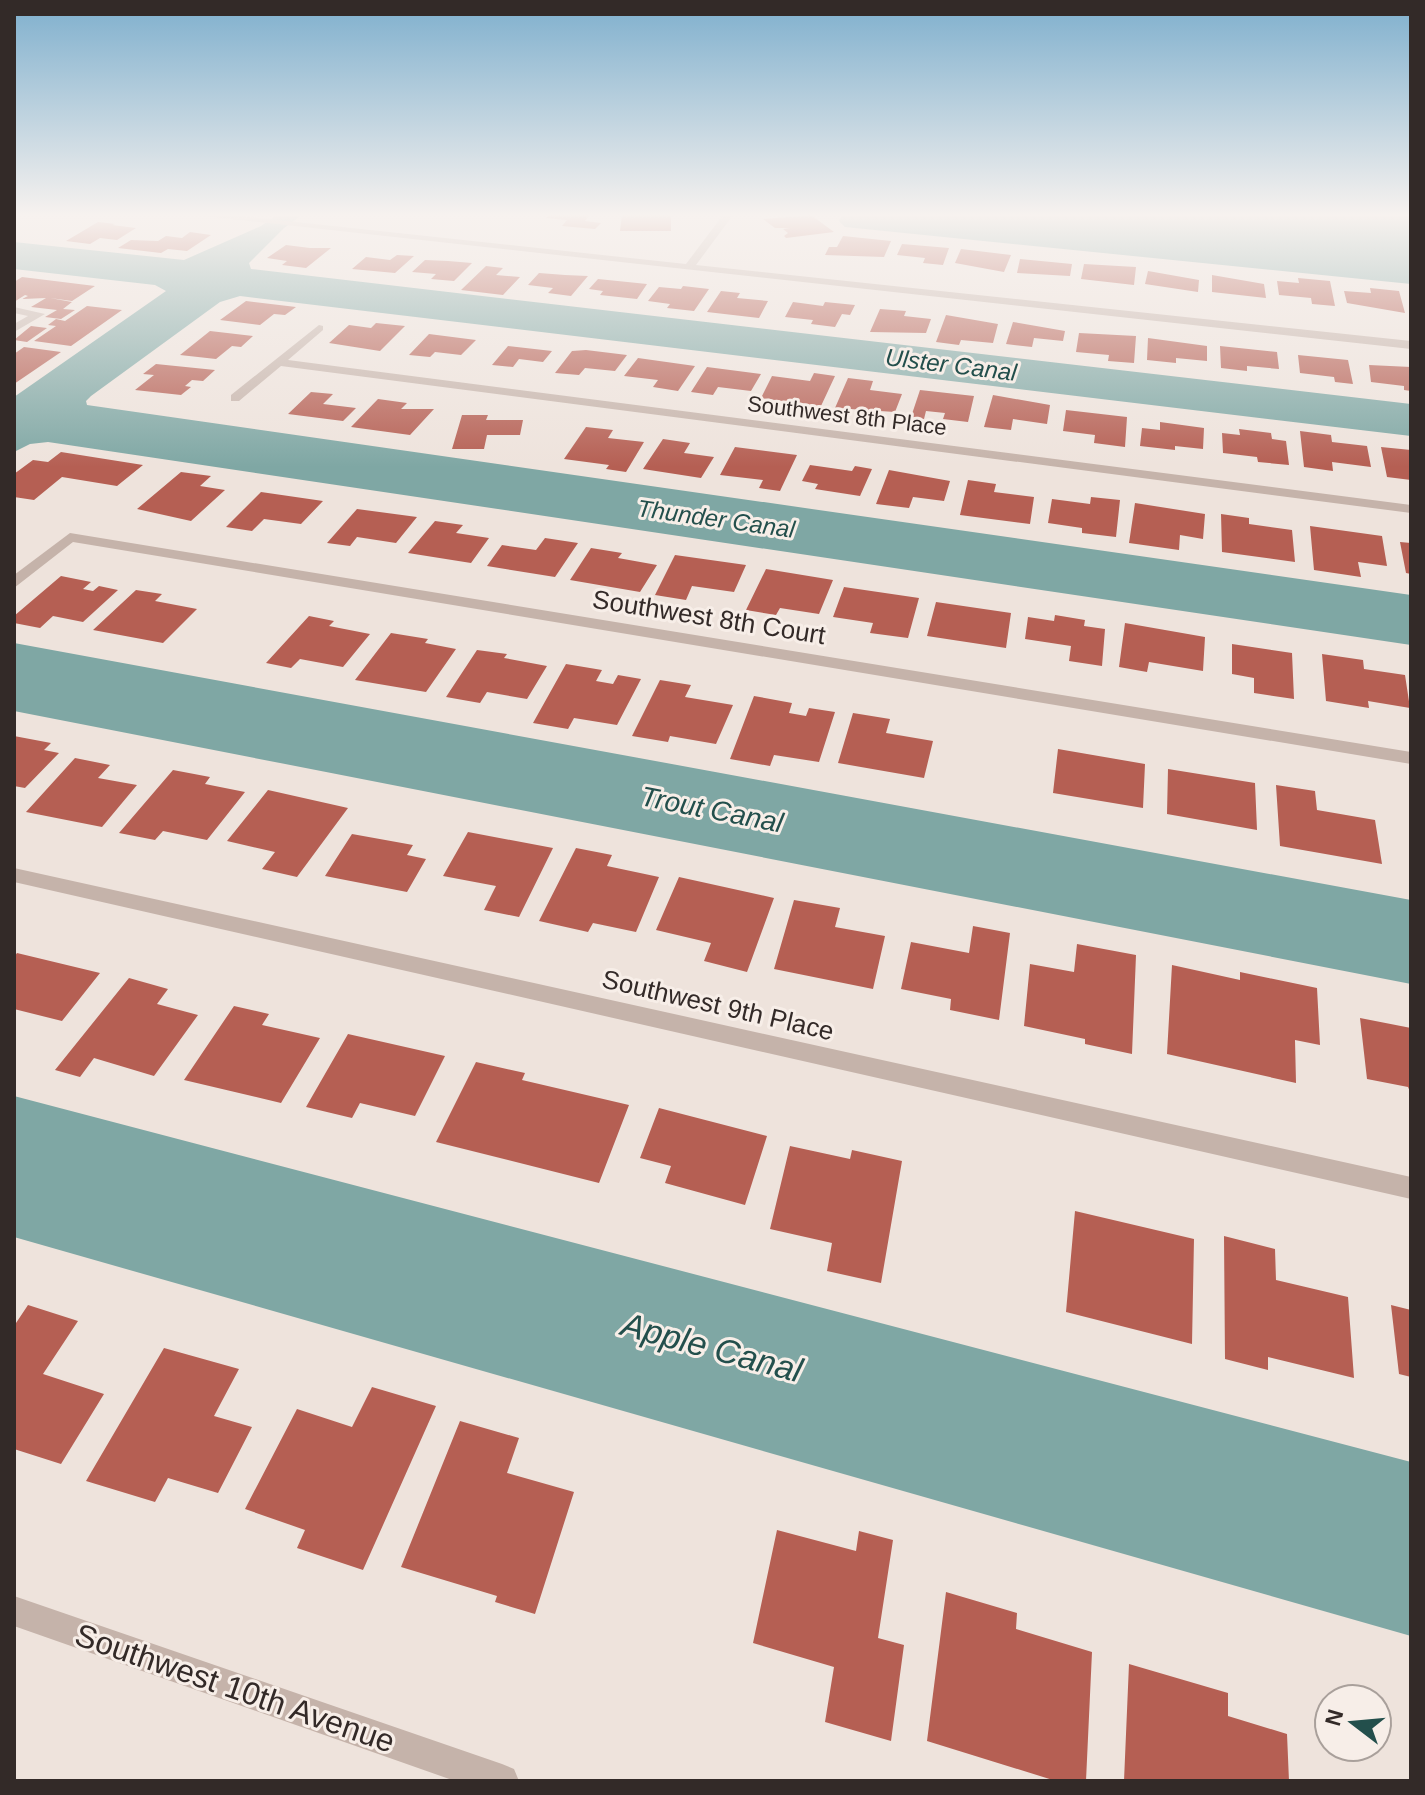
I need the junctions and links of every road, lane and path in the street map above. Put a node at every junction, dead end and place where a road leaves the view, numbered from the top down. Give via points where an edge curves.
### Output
1 (977, 299) edge
2 (1094, 299) edge
3 (14, 310) edge
4 (319, 328) dead end
5 (14, 329) edge
6 (1411, 332) edge
7 (1411, 345) edge
8 (278, 362) junction
9 (235, 398) dead end
10 (1411, 509) edge
11 (14, 583) edge
12 (1411, 758) edge
13 (14, 875) edge
14 (1411, 1188) edge
15 (14, 1611) edge
16 (502, 1781) edge

1 - 7 street
2 - 6 street
3 - 5 street via 39,314
4 - 8 street
8 - 9 street
8 - 10 street, Southwest 8th Place
11 - 12 street, Southwest 8th Court via 70,537
13 - 14 street, Southwest 9th Place
15 - 16 street, Southwest 10th Avenue

